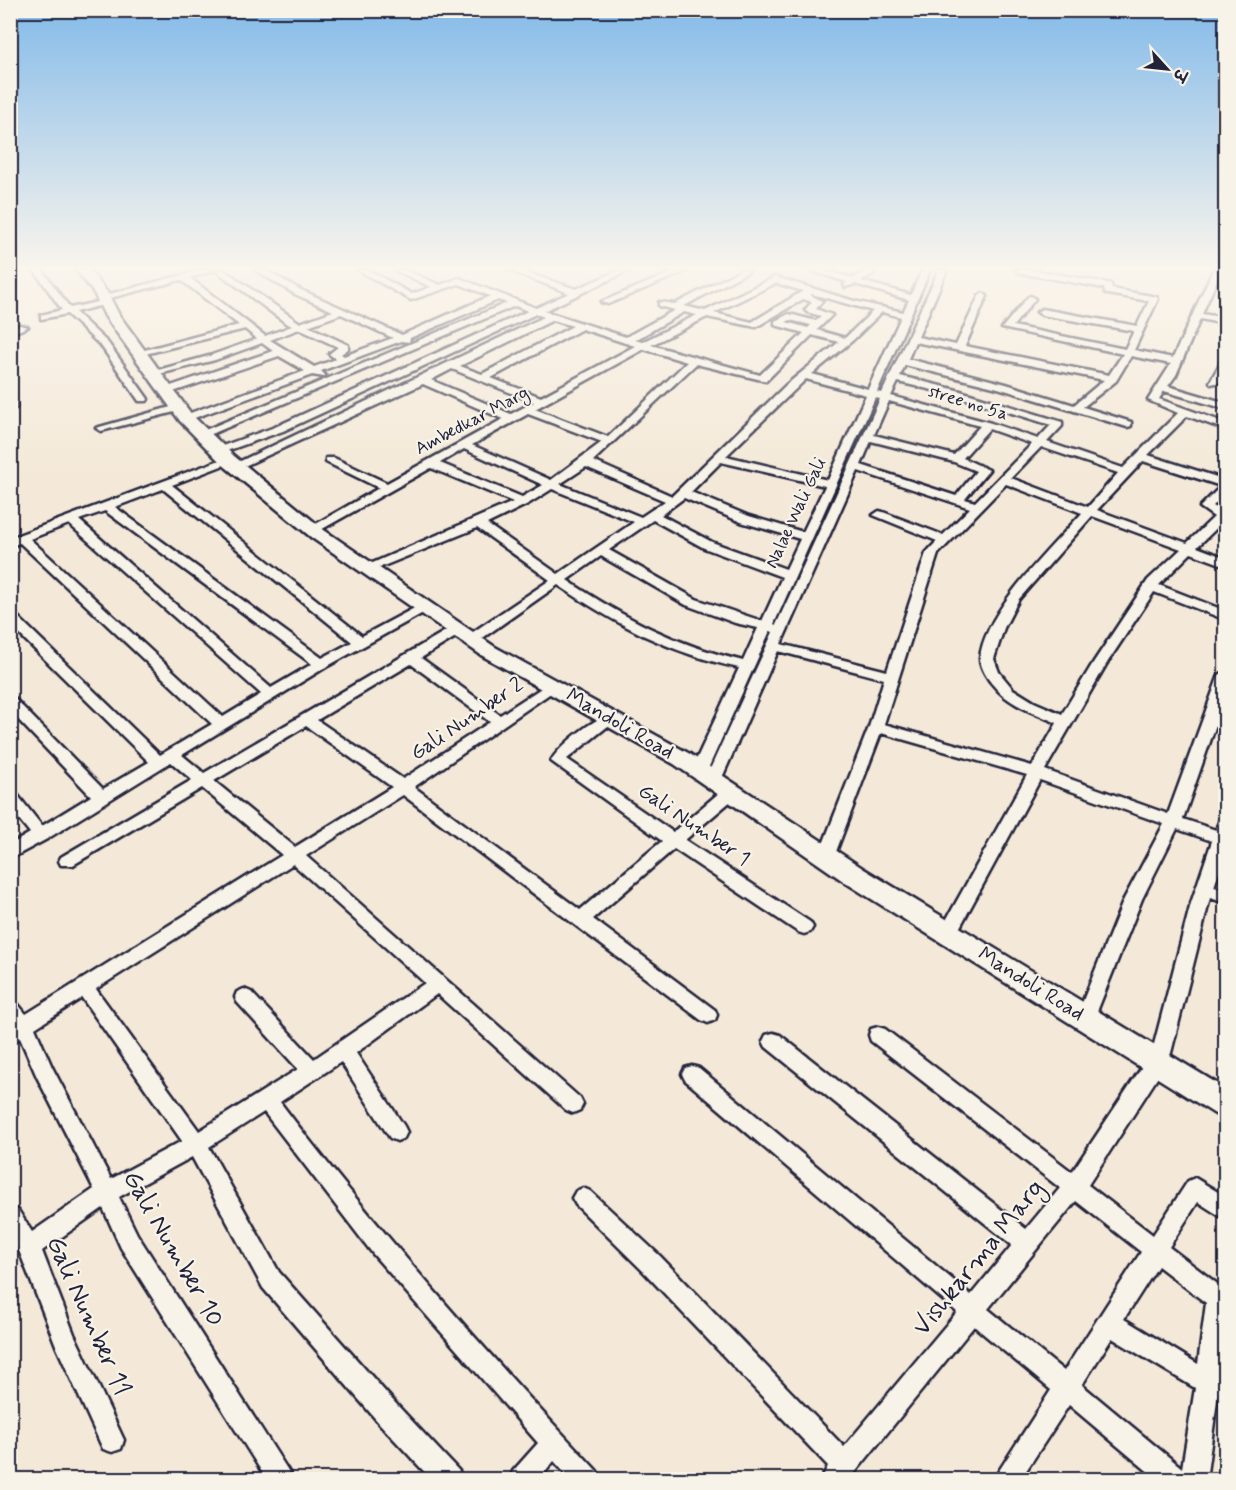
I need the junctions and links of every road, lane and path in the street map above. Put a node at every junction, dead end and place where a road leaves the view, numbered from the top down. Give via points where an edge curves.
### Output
1 (914, 339) edge
2 (99, 340) edge
3 (130, 340) edge
4 (195, 340) edge
5 (265, 340) joint
6 (328, 340) edge
7 (398, 340) edge
8 (405, 340) edge
9 (429, 340) edge
10 (472, 340) edge
11 (506, 340) edge
12 (555, 340) edge
13 (627, 340) edge
14 (654, 340) edge
15 (801, 340) edge
16 (843, 340) edge
17 (895, 340) edge
18 (918, 340) edge
19 (963, 340) edge
20 (1063, 340) edge
21 (1135, 340) edge
22 (1188, 340) edge
23 (846, 341) joint
24 (416, 345) junction
25 (643, 345) junction
26 (960, 346) junction
27 (280, 352) junction
28 (1128, 353) junction
29 (140, 354) junction
30 (440, 354) junction
31 (344, 360) junction
32 (694, 361) junction
33 (902, 361) junction
34 (1178, 362) junction
35 (452, 366) junction
36 (1225, 368) edge
37 (313, 372) junction
38 (804, 375) junction
39 (483, 378) junction
40 (894, 378) junction
41 (1112, 379) junction
42 (423, 380) junction
43 (330, 381) junction
44 (1215, 382) dead end
45 (1164, 388) junction
46 (871, 393) junction
47 (885, 396) junction
48 (171, 398) junction
49 (143, 399) dead end
50 (544, 402) junction
51 (1226, 406) edge
52 (1076, 408) junction
53 (528, 410) junction
54 (1184, 414) junction
55 (513, 419) junction
56 (1126, 424) dead end
57 (987, 425) junction
58 (1226, 427) edge
59 (101, 428) dead end
60 (202, 435) junction
61 (867, 437) junction
62 (609, 441) junction
63 (1041, 443) junction
64 (464, 445) junction
65 (1140, 456) junction
66 (720, 458) junction
67 (228, 459) junction
68 (957, 459) junction
69 (330, 460) dead end
70 (585, 462) junction
71 (430, 463) junction
72 (854, 466) junction
73 (1125, 472) junction
74 (1005, 480) junction
75 (164, 484) junction
76 (832, 484) junction
77 (552, 485) junction
78 (1226, 485) edge
79 (387, 487) junction
80 (679, 497) junction
81 (958, 500) junction
82 (524, 502) junction
83 (106, 506) junction
84 (976, 506) junction
85 (1089, 510) junction
86 (879, 515) dead end
87 (1224, 517) edge
88 (70, 519) junction
89 (648, 519) junction
90 (478, 523) junction
91 (312, 529) junction
92 (808, 537) junction
93 (944, 538) junction
94 (16, 540) edge
95 (1188, 548) junction
96 (602, 551) junction
97 (1226, 562) edge
98 (367, 568) junction
99 (789, 575) junction
100 (557, 579) junction
101 (1151, 586) junction
102 (425, 608) junction
103 (1226, 616) edge
104 (10, 617) edge
105 (765, 627) junction
106 (780, 630) junction
107 (465, 634) junction
108 (362, 642) junction
109 (773, 646) junction
110 (412, 658) junction
111 (321, 664) junction
112 (747, 666) junction
113 (1226, 675) edge
114 (892, 677) junction
115 (554, 686) junction
116 (270, 694) junction
117 (10, 702) edge
118 (306, 719) junction
119 (608, 719) junction
120 (1066, 721) junction
121 (499, 722) junction
122 (221, 724) junction
123 (876, 727) junction
124 (165, 758) junction
125 (1037, 773) junction
126 (202, 781) junction
127 (715, 781) junction
128 (403, 788) junction
129 (101, 796) junction
130 (10, 797) edge
131 (1174, 820) junction
132 (1224, 833) edge
133 (41, 835) junction
134 (672, 840) junction
135 (10, 853) edge
136 (295, 856) junction
137 (826, 857) junction
138 (67, 861) dead end
139 (1204, 890) junction
140 (1226, 897) edge
141 (580, 920) junction
142 (804, 927) dead end
143 (948, 933) junction
144 (438, 983) junction
145 (84, 986) junction
146 (244, 997) dead end
147 (10, 1008) edge
148 (708, 1015) dead end
149 (1085, 1018) junction
150 (17, 1030) edge
151 (878, 1035) dead end
152 (773, 1041) dead end
153 (344, 1050) junction
154 (1156, 1063) junction
155 (312, 1070) junction
156 (693, 1074) dead end
157 (266, 1099) junction
158 (573, 1104) dead end
159 (1226, 1105) edge
160 (397, 1132) dead end
161 (196, 1144) junction
162 (1074, 1187) junction
163 (106, 1194) junction
164 (583, 1198) dead end
165 (1226, 1210) edge
166 (10, 1217) edge
167 (1028, 1244) junction
168 (29, 1248) junction
169 (1156, 1249) junction
170 (974, 1311) junction
171 (1108, 1323) junction
172 (1206, 1382) junction
173 (1066, 1389) junction
174 (112, 1440) dead end
175 (554, 1443) junction
176 (838, 1472) edge
177 (282, 1479) edge
178 (450, 1479) edge
179 (522, 1479) edge
180 (588, 1479) edge
181 (1005, 1479) edge
182 (1178, 1479) edge
183 (1193, 1479) edge

1 - 33 street
2 - 49 street
3 - 29 street, Mandoli Road
4 - 29 street
5 - 27 street
5 - 48 street
6 - 31 street via 345,347 334,354
7 - 31 street
8 - 24 street
9 - 24 street
10 - 30 street
11 - 35 street
12 - 39 street
13 - 25 street
14 - 25 street, Ambedkar Marg
15 - 32 street via 762,379
16 - 23 street
17 - 46 street, Nalae Wali Gali
18 - 26 street
19 - 26 street
20 - 28 street
21 - 28 street
22 - 34 street
23 - 38 street
24 - 30 street
24 - 43 street
25 - 32 street
25 - 50 street, Ambedkar Marg
26 - 41 street
27 - 37 street
27 - 48 street
28 - 34 street
28 - 41 street
29 - 48 street, Mandoli Road
30 - 67 street via 267,434
31 - 37 street
32 - 62 street via 664,385
33 - 40 street
33 - 52 street
34 - 45 street
35 - 39 street
35 - 42 street
36 - 44 street
37 - 43 street
37 - 48 street
38 - 46 street, stree no 5a
38 - 66 street
39 - 50 street
40 - 47 street
40 - 63 street via 1058,424
41 - 52 street
42 - 55 street
42 - 67 street
43 - 60 street
45 - 51 street
45 - 54 street via 1153,401
46 - 47 street, stree no 5a
46 - 76 street, Nalae Wali Gali
47 - 57 street, stree no 5a
47 - 61 street
48 - 59 street
48 - 60 street, Mandoli Road
50 - 53 street, Ambedkar Marg
52 - 56 street
53 - 55 street, Ambedkar Marg
53 - 62 street
54 - 58 street
54 - 65 street
55 - 64 street, Ambedkar Marg
57 - 63 street, stree no 5a
57 - 68 street
60 - 67 street, Mandoli Road
61 - 68 street
61 - 72 street
62 - 70 street
63 - 73 street, stree no 5a
63 - 74 street
64 - 71 street, Ambedkar Marg
64 - 77 street
65 - 73 street
65 - 78 street
66 - 76 street
66 - 80 street
67 - 75 street
67 - 91 street, Mandoli Road
68 - 81 street via 983,470
69 - 79 street
70 - 77 street
70 - 80 street
71 - 79 street, Ambedkar Marg
71 - 82 street
72 - 81 street
72 - 106 street
73 - 85 street
74 - 84 street
74 - 85 street
75 - 83 street
75 - 108 street
76 - 92 street, Nalae Wali Gali
77 - 82 street
77 - 89 street
78 - 87 street via 1206,507
79 - 91 street, Ambedkar Marg
80 - 89 street
80 - 92 street
81 - 84 street
82 - 90 street
83 - 88 street
83 - 111 street
84 - 93 street
85 - 95 street
85 - 120 street via 1005,610 987,659 998,685 1005,691
86 - 93 street
87 - 95 street
88 - 94 street
88 - 116 street
89 - 96 street
89 - 99 street
90 - 98 street
90 - 100 street
91 - 98 street, Mandoli Road
92 - 99 street, Nalae Wali Gali
93 - 114 street via 927,562
94 - 122 street
95 - 97 street
95 - 101 street
96 - 100 street
96 - 105 street via 691,602
98 - 102 street, Mandoli Road
99 - 105 street, Nalae Wali Gali
100 - 107 street
100 - 112 street via 677,647
101 - 103 street
101 - 120 street
102 - 107 street, Mandoli Road
102 - 108 street
104 - 124 street
105 - 106 street
105 - 112 street, Nalae Wali Gali
106 - 109 street
107 - 110 street
107 - 115 street, Mandoli Road via 488,651
108 - 111 street
109 - 114 street
109 - 127 street
110 - 118 street
110 - 121 street
111 - 116 street
112 - 127 street, Nalae Wali Gali
113 - 131 street
114 - 123 street
115 - 119 street, Mandoli Road
115 - 121 street, Gali Number 2
116 - 122 street
117 - 129 street
118 - 126 street
118 - 128 street
119 - 127 street, Mandoli Road
119 - 134 street, Gali Number 1 via 562,754 559,761
120 - 125 street
121 - 128 street, Gali Number 2
122 - 124 street
123 - 125 street
123 - 137 street
124 - 126 street
124 - 129 street
125 - 131 street
125 - 143 street
126 - 136 street
126 - 138 street
127 - 134 street
127 - 137 street, Mandoli Road
128 - 136 street, Gali Number 2
128 - 141 street
129 - 133 street
130 - 133 street
131 - 132 street
131 - 149 street via 1133,899
132 - 139 street, Vishkarma Marg
133 - 135 street
134 - 141 street
134 - 142 street, Gali Number 1
136 - 144 street
136 - 145 street, Gali Number 2
137 - 143 street, Mandoli Road
139 - 140 street
139 - 154 street, Vishkarma Marg
141 - 148 street
143 - 149 street, Mandoli Road
144 - 153 street
144 - 158 street
145 - 150 street, Gali Number 2
145 - 161 street
146 - 155 street
147 - 150 street, Gali Number 10
149 - 154 street, Mandoli Road
150 - 163 street, Gali Number 10 via 44,1071
151 - 162 street
152 - 167 street
153 - 155 street
153 - 160 street
154 - 159 street, Mandoli Road
154 - 162 street, Vishkarma Marg
155 - 157 street
156 - 170 street
157 - 161 street
157 - 175 street via 318,1171
161 - 163 street
161 - 178 street via 271,1281
162 - 167 street, Vishkarma Marg
162 - 169 street
163 - 168 street
163 - 177 street, Gali Number 10 via 129,1241
164 - 176 street via 652,1264
165 - 169 street via 1195,1188
166 - 168 street, Gali Number 11
167 - 170 street, Vishkarma Marg
168 - 174 street, Gali Number 11 via 65,1340
169 - 171 street
169 - 172 street via 1216,1297 1218,1309
170 - 173 street
170 - 176 street, Vishkarma Marg
171 - 172 street
171 - 173 street
172 - 183 street
173 - 181 street
173 - 182 street
175 - 179 street
175 - 180 street

